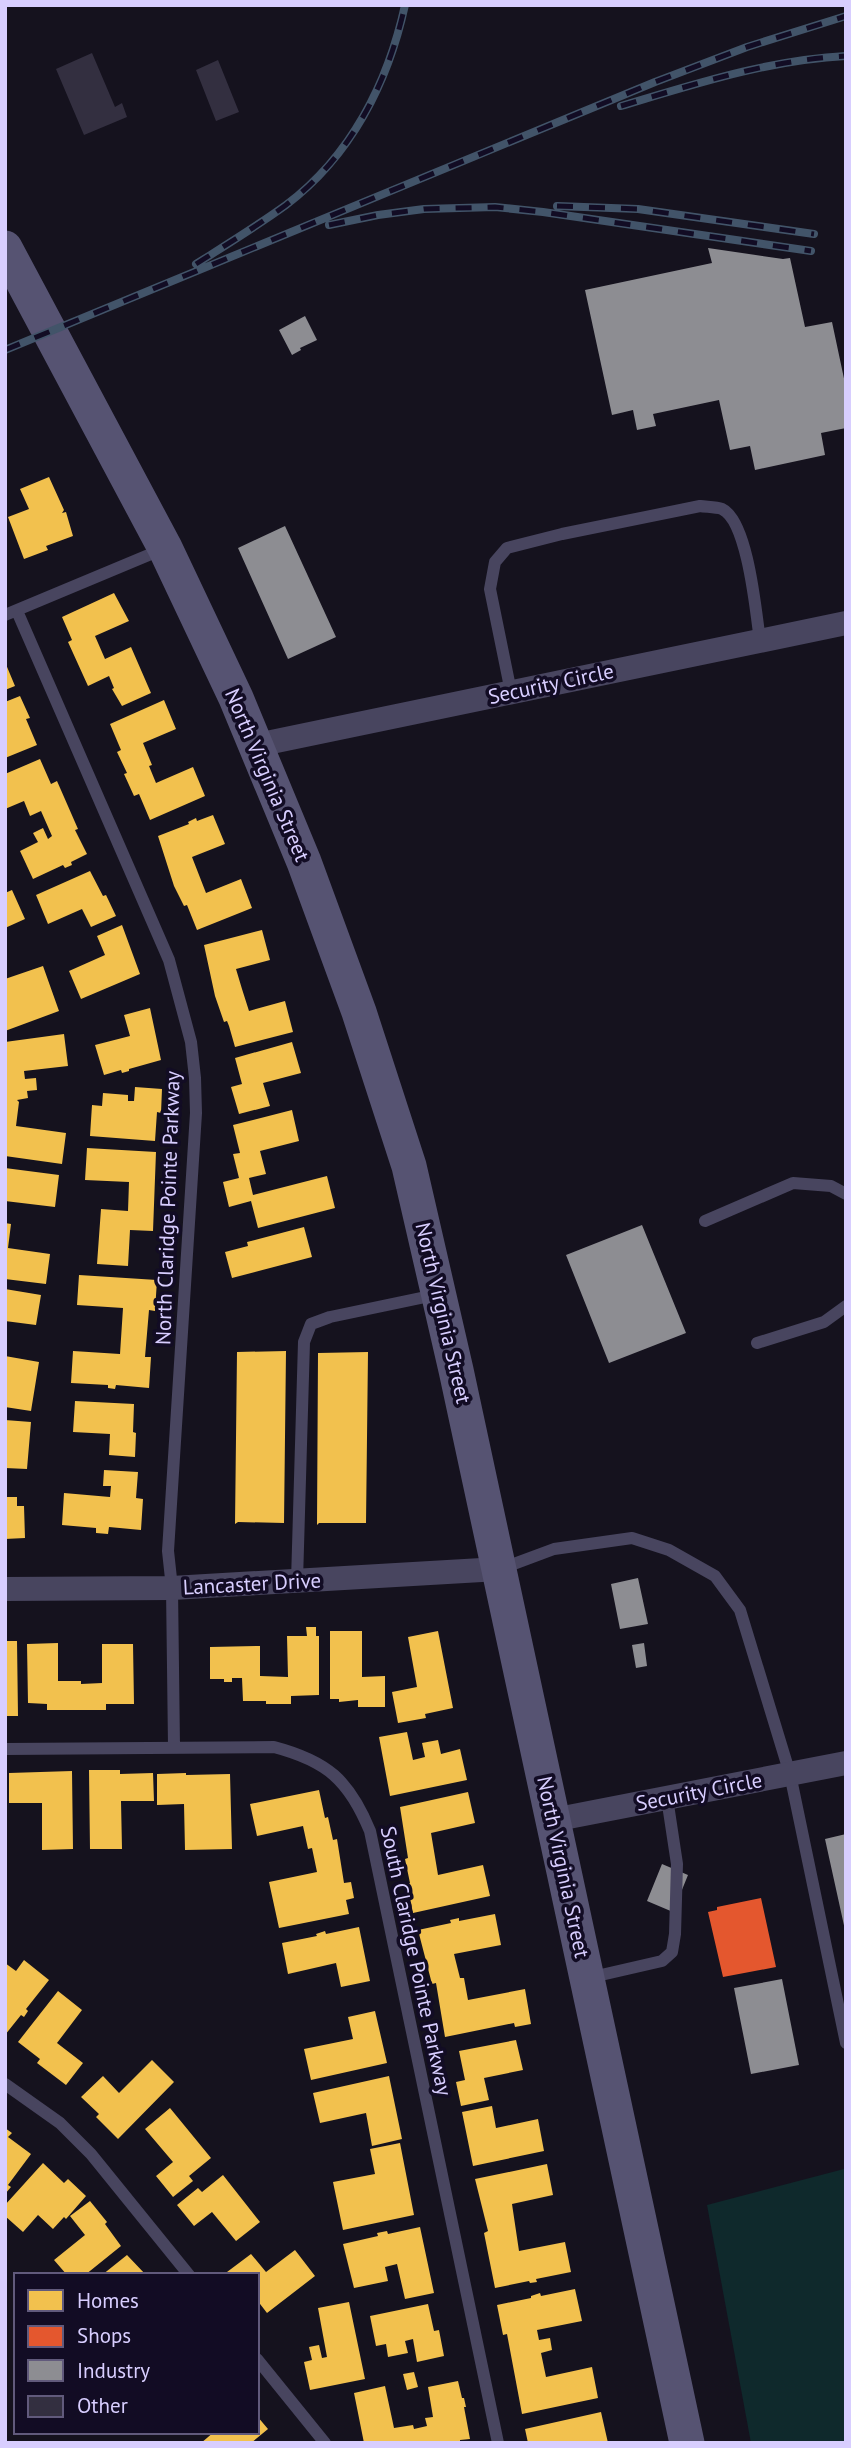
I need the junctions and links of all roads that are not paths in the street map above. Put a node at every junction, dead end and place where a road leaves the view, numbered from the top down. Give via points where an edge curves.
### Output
1 (5, 248) edge
2 (165, 548) junction
3 (11, 613) edge
4 (846, 623) edge
5 (760, 641) junction
6 (511, 692) junction
7 (257, 745) junction
8 (846, 1194) edge
9 (705, 1221) dead end
10 (439, 1294) junction
11 (846, 1306) edge
12 (757, 1343) dead end
13 (499, 1569) junction
14 (297, 1581) junction
15 (172, 1588) junction
16 (5, 1589) edge
17 (174, 1747) junction
18 (5, 1749) edge
19 (846, 1763) edge
20 (790, 1774) junction
21 (667, 1798) junction
22 (553, 1820) junction
23 (587, 1978) junction
24 (846, 2043) edge
25 (5, 2084) edge
26 (187, 2273) edge
27 (259, 2361) edge
28 (325, 2443) edge
29 (498, 2443) edge
30 (688, 2443) edge

1 - 2 main road, North Virginia Street
2 - 3 lane
2 - 7 main road, North Virginia Street
3 - 15 lane, North Claridge Pointe Parkway via 169,960 191,1042 196,1113 169,1551
4 - 5 street, Security Circle
5 - 6 street, Security Circle
5 - 6 lane via 746,555 735,521 723,509 700,506 562,534 507,548 495,562 490,589
6 - 7 street, Security Circle
7 - 10 main road, North Virginia Street via 359,1012 408,1166
8 - 9 lane via 831,1186 793,1183
10 - 13 main road, North Virginia Street
10 - 14 lane via 311,1324 304,1342
11 - 12 lane via 824,1322
13 - 14 street, Lancaster Drive
13 - 20 lane via 554,1549 632,1538 669,1550 715,1576 740,1610
13 - 22 main road, North Virginia Street
14 - 15 street, Lancaster Drive
15 - 16 street, Lancaster Drive
15 - 17 lane
17 - 18 lane, South Claridge Pointe Parkway
17 - 29 lane, South Claridge Pointe Parkway via 274,1747 299,1754 333,1774 359,1805 370,1831
19 - 20 street, Security Circle
20 - 21 street, Security Circle
20 - 24 lane
21 - 22 street, Security Circle
21 - 23 lane via 677,1864 672,1951 663,1961
22 - 23 main road, North Virginia Street
23 - 30 main road, North Virginia Street
25 - 26 lane via 60,2123 91,2154
27 - 28 lane

